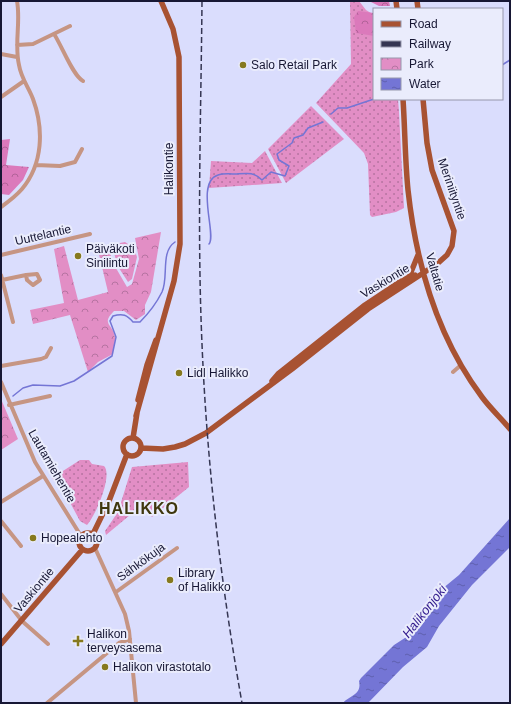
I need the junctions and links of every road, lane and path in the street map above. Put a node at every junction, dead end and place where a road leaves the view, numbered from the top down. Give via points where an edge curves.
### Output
1 (17, 1) edge
2 (161, 1) edge
3 (70, 26) dead end
4 (54, 34) junction
5 (17, 45) junction
6 (1, 54) edge
7 (17, 57) junction
8 (83, 80) dead end
9 (24, 81) junction
10 (1, 97) edge
11 (403, 100) edge
12 (424, 100) edge
13 (82, 149) dead end
14 (36, 165) junction
15 (1, 207) edge
16 (90, 234) dead end
17 (418, 254) junction
18 (1, 255) edge
19 (422, 272) junction
20 (26, 275) dead end
21 (408, 277) junction
22 (2, 278) edge
23 (13, 322) dead end
24 (51, 348) dead end
25 (461, 365) junction
26 (1, 366) edge
27 (452, 372) dead end
28 (1, 382) edge
29 (268, 386) junction
30 (50, 396) dead end
31 (9, 405) junction
32 (510, 429) edge
33 (133, 438) junction
34 (141, 448) junction
35 (127, 454) junction
36 (44, 476) junction
37 (1, 502) edge
38 (1, 521) edge
39 (93, 534) junction
40 (81, 536) junction
41 (21, 546) dead end
42 (95, 548) junction
43 (177, 548) dead end
44 (82, 550) junction
45 (116, 592) junction
46 (1, 594) edge
47 (22, 621) junction
48 (130, 639) junction
49 (1, 644) edge
50 (48, 644) dead end
51 (47, 703) edge
52 (136, 703) edge

1 - 5 street
2 - 33 main road, Halikontie via 173,29 179,57 180,244 176,270 158,338 153,346 141,386
3 - 4 street
4 - 5 street via 33,44
4 - 8 street via 75,74
5 - 7 street
6 - 7 street
7 - 9 street
9 - 10 street
9 - 14 street via 35,104 40,128
11 - 17 main road, Valtatie via 408,189
12 - 19 main road, Meriniityntie via 432,170 454,231 452,246 447,255
13 - 14 street via 75,162 60,166
14 - 15 street via 21,191
16 - 18 street, Uuttelantie
17 - 19 main road, Valtatie
17 - 21 main road
19 - 21 main road, Vaskiontie
19 - 25 main road, Valtatie via 431,301
19 - 29 main road, Vaskiontie via 368,309
20 - 22 street
21 - 29 main road, Vaskiontie via 352,315 278,374
22 - 23 street
24 - 26 street via 46,357
25 - 27 street
25 - 32 main road, Valtatie via 482,397
28 - 31 street, Lautamiehentie
29 - 34 main road, Vaskiontie via 206,433 185,444 164,449
30 - 31 street
31 - 36 street, Lautamiehentie via 24,440
33 - 34 main road via 140,442
33 - 35 main road via 124,444
34 - 35 main road via 136,455
35 - 39 main road
36 - 37 street
36 - 40 street, Lautamiehentie
38 - 41 street
39 - 40 main road via 86,533
39 - 42 main road via 97,541
40 - 44 main road via 79,544
42 - 44 main road via 89,551
42 - 45 street
43 - 45 street, Sähkökuja
44 - 47 main road, Vaskiontie
45 - 48 street via 125,614
46 - 47 street
47 - 49 main road, Vaskiontie
47 - 50 street
48 - 51 street via 119,643
48 - 52 street

